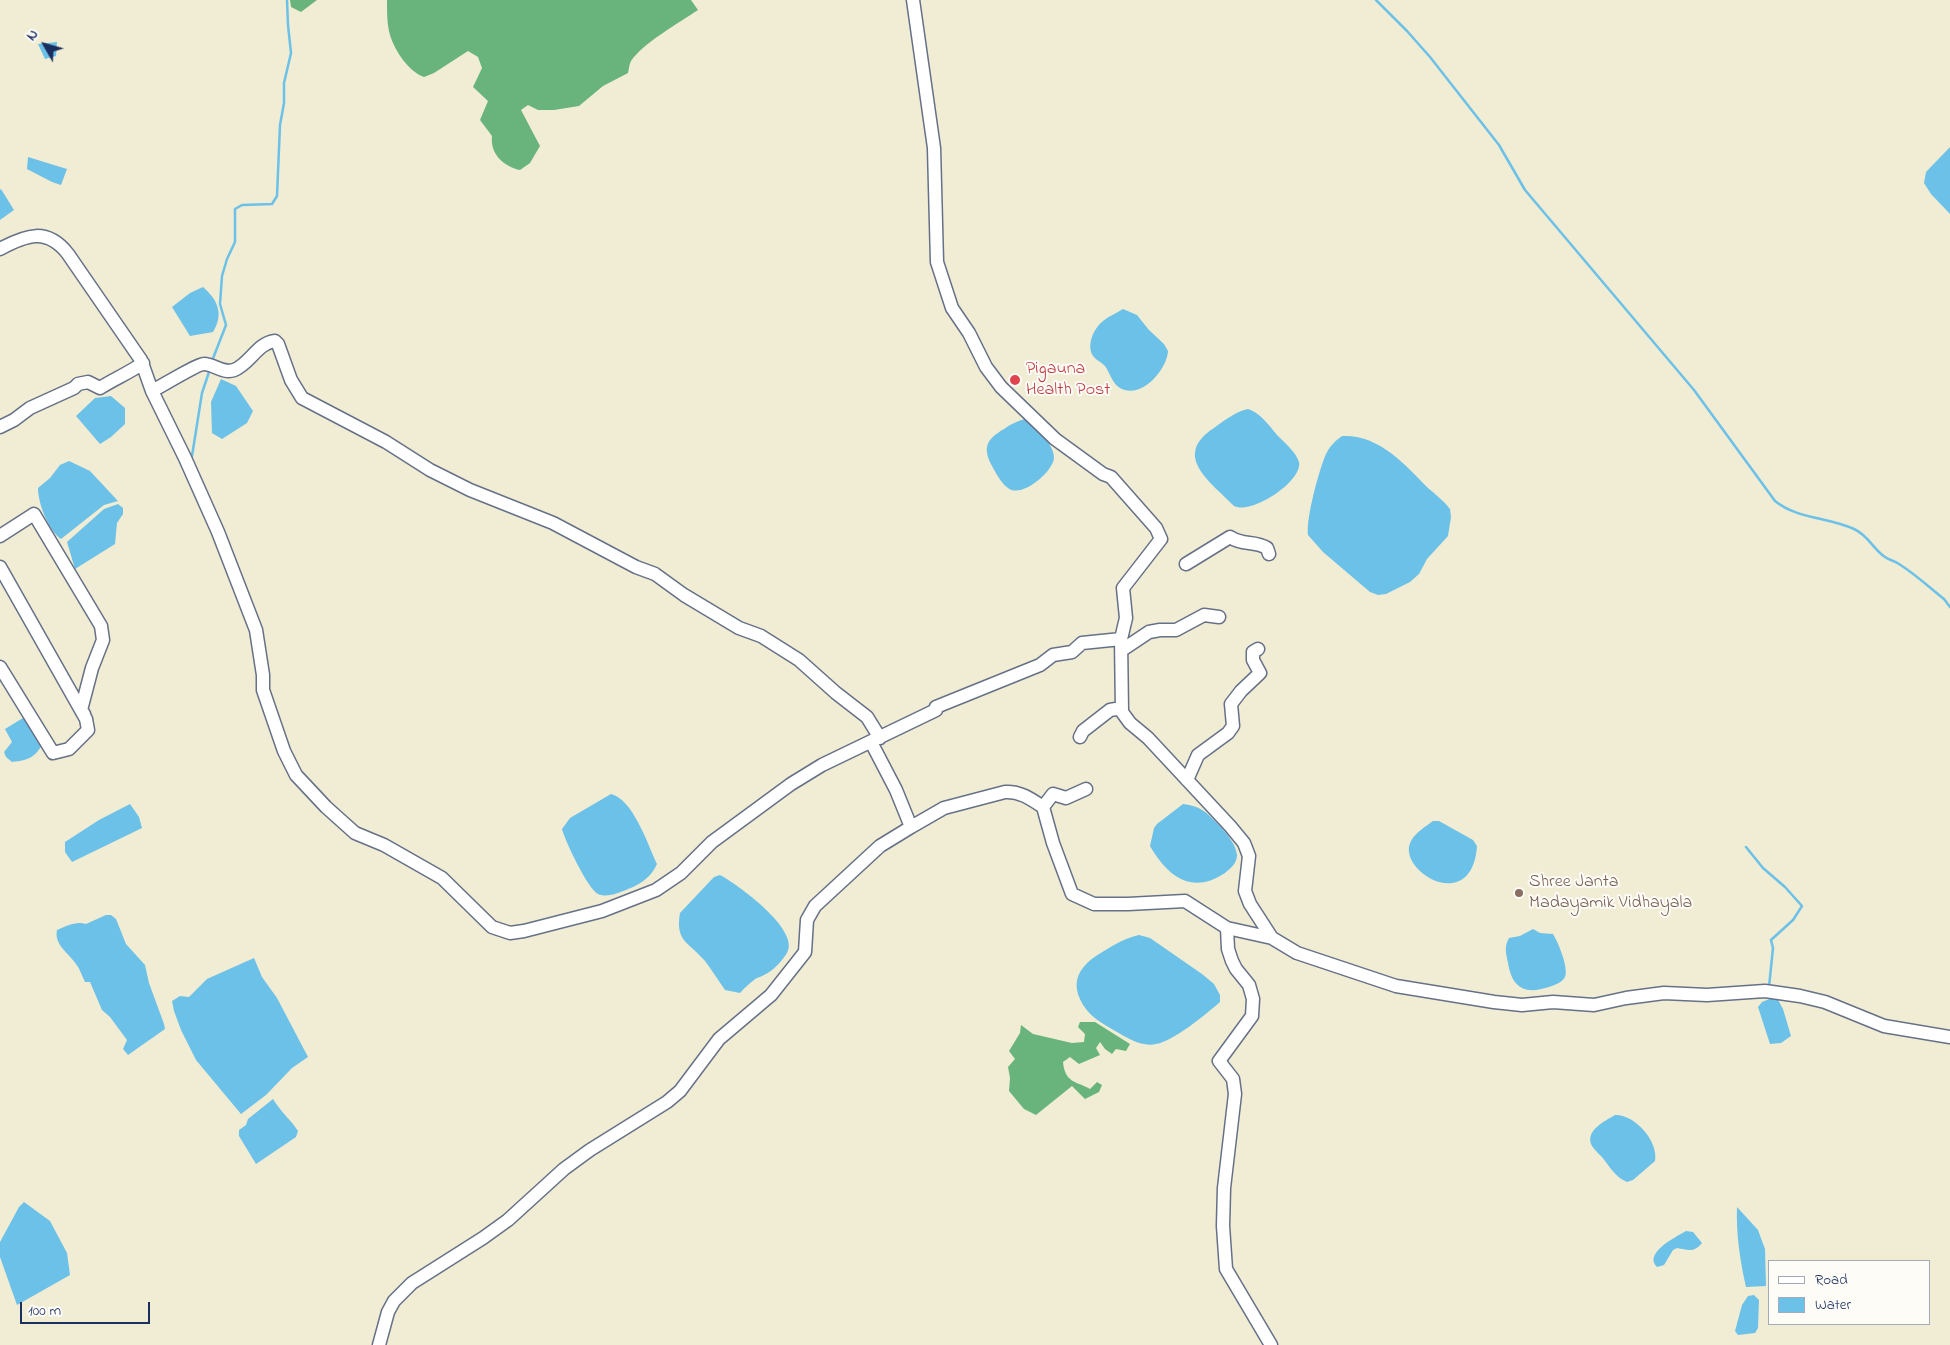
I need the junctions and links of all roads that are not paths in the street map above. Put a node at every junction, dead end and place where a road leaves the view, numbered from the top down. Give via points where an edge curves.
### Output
1 (913, 0) edge
2 (0, 249) edge
3 (143, 363) junction
4 (152, 391) junction
5 (0, 427) edge
6 (0, 536) edge
7 (1269, 554) dead end
8 (1186, 564) dead end
9 (0, 567) edge
10 (1219, 617) dead end
11 (1122, 644) junction
12 (1258, 649) dead end
13 (0, 666) edge
14 (1122, 708) junction
15 (86, 719) junction
16 (1080, 737) dead end
17 (876, 740) junction
18 (1187, 780) junction
19 (1086, 789) dead end
20 (1043, 807) junction
21 (911, 826) junction
22 (1227, 928) junction
23 (1272, 938) junction
24 (1950, 1037) edge
25 (379, 1345) edge
26 (1271, 1345) edge

1 - 11 street via 934,148 937,262 952,308 1001,387 1055,439 1111,477 1156,528 1161,539 1123,588 1126,618
2 - 3 street via 36,236 55,241 68,254
3 - 4 street
3 - 5 street via 100,388 88,382 78,384
4 - 17 street via 195,366 203,364 236,369 262,347 275,341 302,398 470,490 553,523 655,574 739,628 761,636 799,660 867,717
4 - 17 street via 185,458 256,630 263,690 284,751 296,775 355,833 384,845 442,878 498,930 510,933 524,931 594,914 656,890 681,873 712,842 791,784 822,765
6 - 15 street via 34,514 101,626 103,640 81,710
7 - 8 street via 1260,543 1239,542 1230,536
9 - 15 street
10 - 11 street via 1204,615 1176,630 1149,632
11 - 14 street
11 - 17 street via 1082,643 1072,652 1053,655 1040,665 936,707 936,710
12 - 18 street via 1253,652 1253,660 1260,673 1231,704 1233,726 1198,755
13 - 15 street via 54,753 69,749 88,730
14 - 16 street via 1110,710
14 - 18 street via 1130,723
17 - 21 street
18 - 23 street via 1244,843 1249,856 1245,891
19 - 20 street via 1066,798 1053,794
20 - 21 street via 1021,794 1005,792 944,808
20 - 22 street via 1072,894 1094,904 1185,901
21 - 25 street via 880,846 815,906 807,920 804,952 771,995 719,1039 680,1091 590,1150 502,1224 412,1283 388,1312
22 - 23 street
22 - 26 street via 1232,960 1249,985 1253,999 1252,1016 1219,1061 1233,1079 1235,1094 1224,1188 1226,1270
23 - 24 street via 1297,952 1396,986 1494,1002 1594,1005 1664,993 1707,995 1765,991 1825,1002 1884,1026

